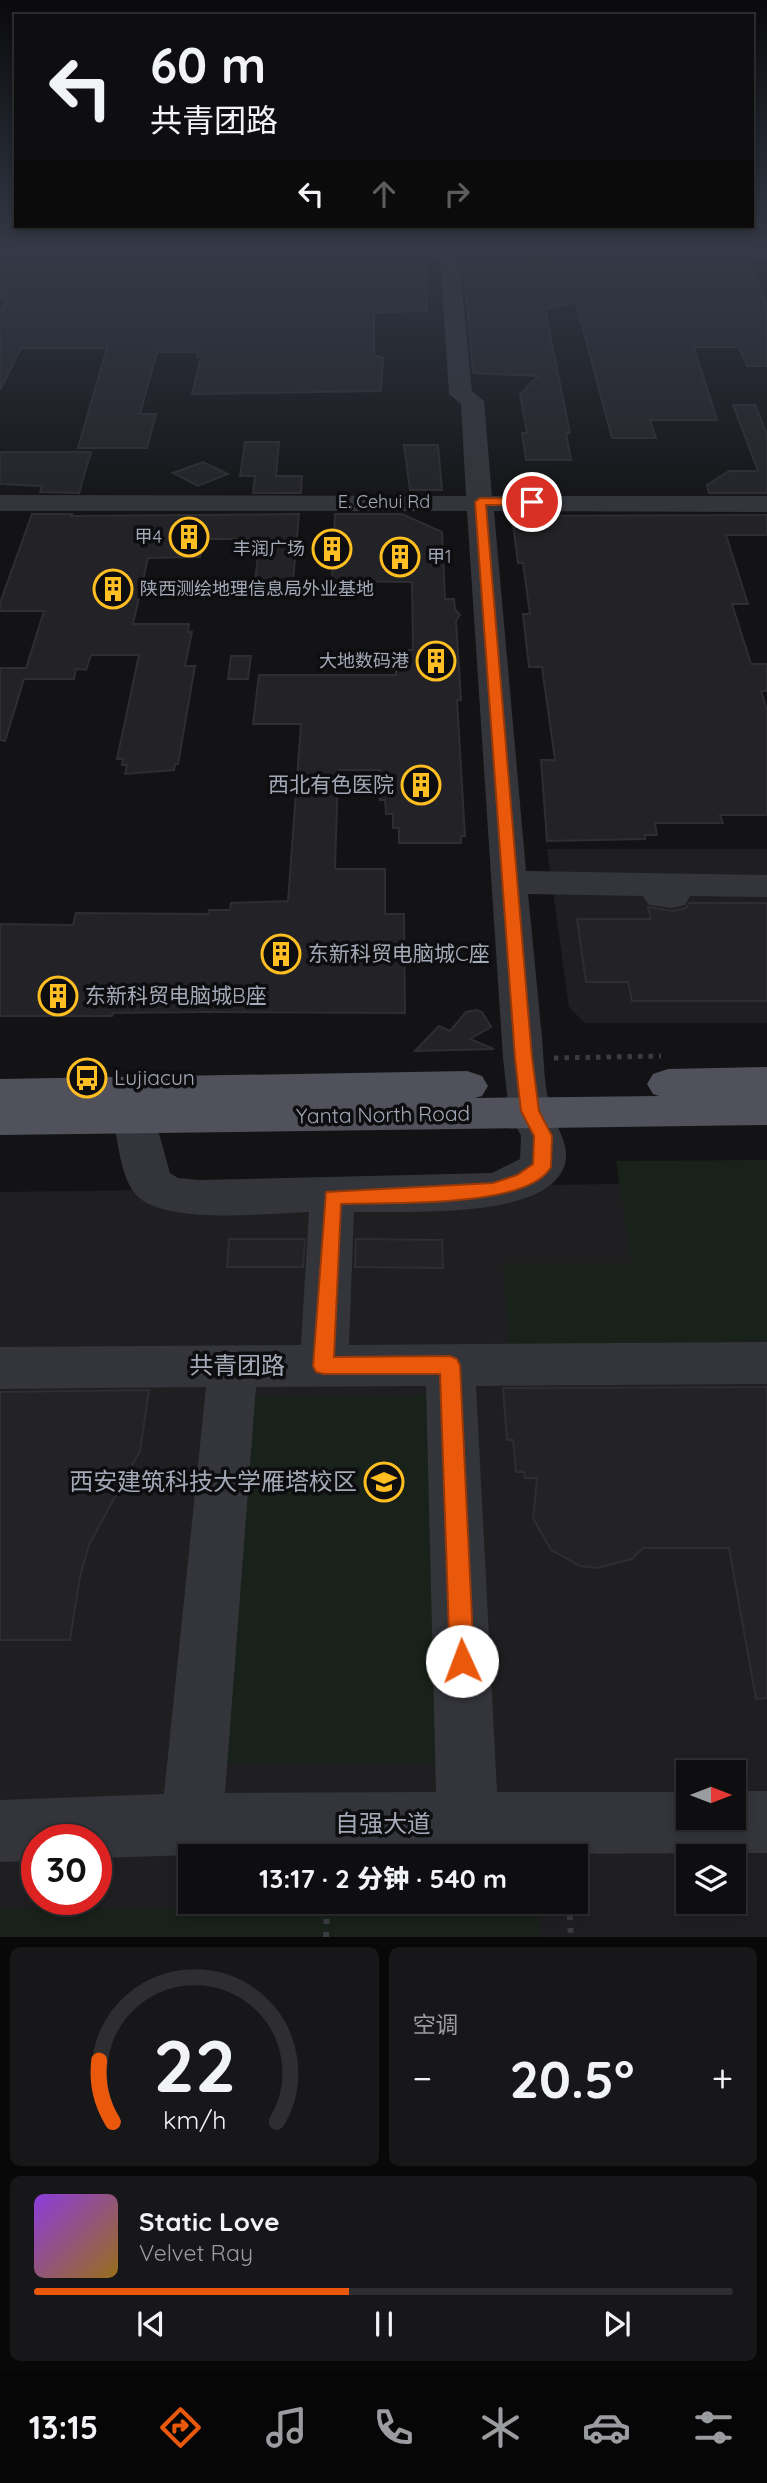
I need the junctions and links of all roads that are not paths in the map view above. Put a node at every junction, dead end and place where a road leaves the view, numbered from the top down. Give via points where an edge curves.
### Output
1 (456, 340) edge
2 (480, 502) junction
3 (0, 503) edge
4 (767, 504) edge
5 (510, 882) junction
6 (767, 886) edge
7 (767, 1082) edge
8 (0, 1094) edge
9 (528, 1098) junction
10 (767, 1110) edge
11 (134, 1119) junction
12 (0, 1120) edge
13 (332, 1197) junction
14 (767, 1363) edge
15 (450, 1365) junction
16 (324, 1366) junction
17 (233, 1367) junction
18 (0, 1368) edge
19 (767, 1822) edge
20 (468, 1823) junction
21 (192, 1824) junction
22 (0, 1830) edge

1 - 2 street via 461,394 472,401
2 - 3 street, E. Cehui Rd
2 - 4 street, E. Cehui Rd
2 - 5 street
5 - 6 street via 659,885 667,897 669,885
5 - 9 street
7 - 9 main road, Yanta North Road
8 - 9 main road, Yanta North Road
9 - 10 main road, Yanta North Road
9 - 11 main road, Yanta North Road
9 - 13 street via 543,1136 542,1167 523,1180 470,1193
11 - 12 main road, Yanta North Road
11 - 13 street via 150,1182 168,1194
13 - 16 street
14 - 15 street, 共青团路
15 - 16 street, 共青团路
15 - 20 street
16 - 17 street, 共青团路
17 - 18 street, 共青团路
17 - 21 street
19 - 20 street, 自强大道
20 - 21 street, 自强大道
21 - 22 street, 自强大道

